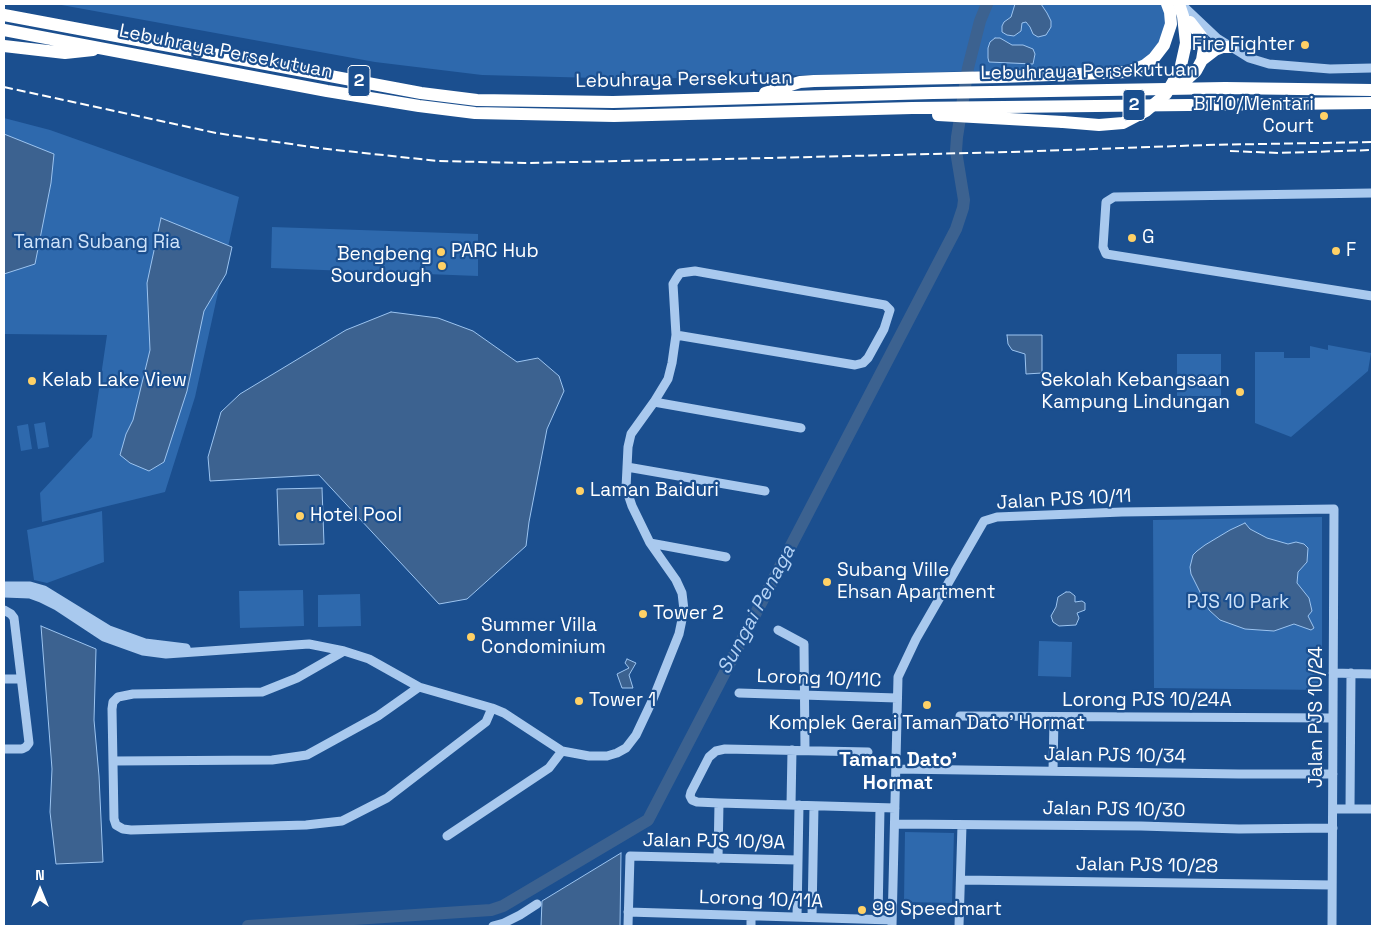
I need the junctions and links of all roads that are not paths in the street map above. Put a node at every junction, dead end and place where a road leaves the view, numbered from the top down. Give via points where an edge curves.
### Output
1 (1169, 4) edge
2 (1180, 4) edge
3 (4, 15) edge
4 (1190, 22) joint
5 (4, 30) edge
6 (4, 46) edge
7 (1231, 47) junction
8 (108, 49) junction
9 (1202, 60) junction
10 (1372, 68) edge
11 (1176, 89) junction
12 (1372, 90) edge
13 (748, 98) junction
14 (1372, 103) edge
15 (912, 108) junction
16 (1372, 193) edge
17 (1372, 296) edge
18 (676, 335) junction
19 (654, 402) junction
20 (801, 428) dead end
21 (627, 467) junction
22 (765, 491) dead end
23 (1334, 509) joint
24 (650, 543) junction
25 (726, 557) dead end
26 (4, 586) edge
27 (4, 593) edge
28 (4, 610) edge
29 (778, 630) dead end
30 (201, 650) junction
31 (344, 651) junction
32 (1333, 673) junction
33 (1351, 673) junction
34 (1372, 674) edge
35 (4, 679) edge
36 (21, 679) junction
37 (419, 687) junction
38 (739, 693) dead end
39 (804, 695) junction
40 (897, 698) junction
41 (492, 708) junction
42 (960, 716) dead end
43 (1054, 717) junction
44 (1333, 718) junction
45 (4, 749) edge
46 (792, 750) junction
47 (805, 750) junction
48 (562, 751) junction
49 (868, 752) dead end
50 (114, 761) junction
51 (896, 769) junction
52 (1054, 771) junction
53 (1333, 774) junction
54 (719, 803) junction
55 (795, 805) junction
56 (814, 806) junction
57 (880, 808) junction
58 (895, 808) junction
59 (1333, 809) junction
60 (1350, 809) junction
61 (1372, 809) edge
62 (894, 824) junction
63 (962, 825) junction
64 (1333, 828) junction
65 (447, 836) dead end
66 (718, 859) junction
67 (797, 860) junction
68 (961, 880) junction
69 (1332, 885) junction
70 (537, 904) dead end
71 (628, 912) junction
72 (751, 916) junction
73 (797, 917) junction
74 (878, 919) junction
75 (816, 920) edge
76 (892, 923) edge
77 (492, 926) edge
78 (628, 926) edge
79 (751, 926) edge
80 (959, 926) edge
81 (1332, 926) edge

1 - 4 street
1 - 13 highway via 1171,24 1164,45 1154,58 1133,70 800,82
2 - 7 street
2 - 15 highway, bridge via 1186,43 1180,70 1166,94 1134,119 1099,125 932,115
3 - 13 highway, Lebuhraya Persekutuan / 2 via 421,93 477,100 613,102
4 - 9 highway via 1201,36
5 - 8 highway, Lebuhraya Persekutuan / 2
6 - 8 highway via 65,53
7 - 9 highway via 1215,50
7 - 10 street via 1249,58 1269,64 1330,69
8 - 15 highway, Lebuhraya Persekutuan / 2 via 337,92 475,113 614,116
9 - 11 highway
11 - 12 highway, Lebuhraya Persekutuan / 2
11 - 13 highway, Lebuhraya Persekutuan / 2
14 - 15 highway, Lebuhraya Persekutuan / 2
16 - 17 street via 1114,197 1106,202 1103,247 1113,258
18 - 18 street via 673,284 680,273 695,272 885,305 890,310 868,358 855,365
18 - 19 street via 668,379
19 - 20 street
19 - 21 street via 632,434
21 - 22 street
21 - 24 street via 628,496
23 - 32 street, Jalan PJS 10/24
23 - 40 street, Jalan PJS 10/11 via 1122,512 997,517 984,521 899,673
24 - 25 street
24 - 48 street via 676,580 684,610 679,634 653,699 626,748 607,756
26 - 30 street via 30,586 44,590 109,630 145,643
27 - 30 street via 41,598 104,636 144,651 166,654
28 - 36 street via 14,618
29 - 39 street via 804,644
30 - 31 street via 309,644
31 - 37 street via 369,659
31 - 50 street via 296,678 262,692 118,697 112,709
32 - 33 street
32 - 44 street, Jalan PJS 10/24
33 - 34 street
33 - 60 street
35 - 36 street
36 - 45 street via 29,743 22,749
37 - 41 street
37 - 50 street via 378,716 307,755 272,760
38 - 39 street, Lorong 10/11C
39 - 40 street, Lorong 10/11C
39 - 47 street
40 - 51 street, Jalan PJS 10/11
41 - 48 street
41 - 50 street via 486,722 387,798 342,821 306,825 123,829 116,825 114,819
42 - 43 street, Lorong PJS 10/24A
43 - 44 street, Lorong PJS 10/24A
43 - 52 street
44 - 53 street, Jalan PJS 10/24
46 - 47 street
46 - 54 street via 716,751 709,757 690,796 697,802
46 - 55 street
47 - 49 street
48 - 65 street via 549,768
51 - 52 street, Jalan PJS 10/34
51 - 58 street, Jalan PJS 10/11
52 - 53 street, Jalan PJS 10/34
53 - 59 street, Jalan PJS 10/24
54 - 55 street
54 - 66 street
55 - 56 street
55 - 67 street
56 - 57 street
56 - 75 street
57 - 58 street
57 - 74 street
58 - 62 street, Jalan PJS 10/11
59 - 60 street
59 - 64 street, Jalan PJS 10/24
60 - 61 street
62 - 63 street, Jalan PJS 10/30
62 - 76 street, Jalan PJS 10/11
63 - 64 street, Jalan PJS 10/30
63 - 68 street
64 - 69 street, Jalan PJS 10/24
66 - 67 street, Jalan PJS 10/9A
66 - 71 street, Jalan PJS 10/9A via 630,856
67 - 73 street
68 - 69 street, Jalan PJS 10/28
68 - 80 street
69 - 81 street, Jalan PJS 10/24
70 - 77 street via 504,923
71 - 72 street, Lorong 10/11A
71 - 78 street
72 - 73 street, Lorong 10/11A
72 - 79 street
73 - 75 street, Lorong 10/11A
74 - 75 street, Lorong 10/11A
74 - 76 street, Lorong 10/11A

